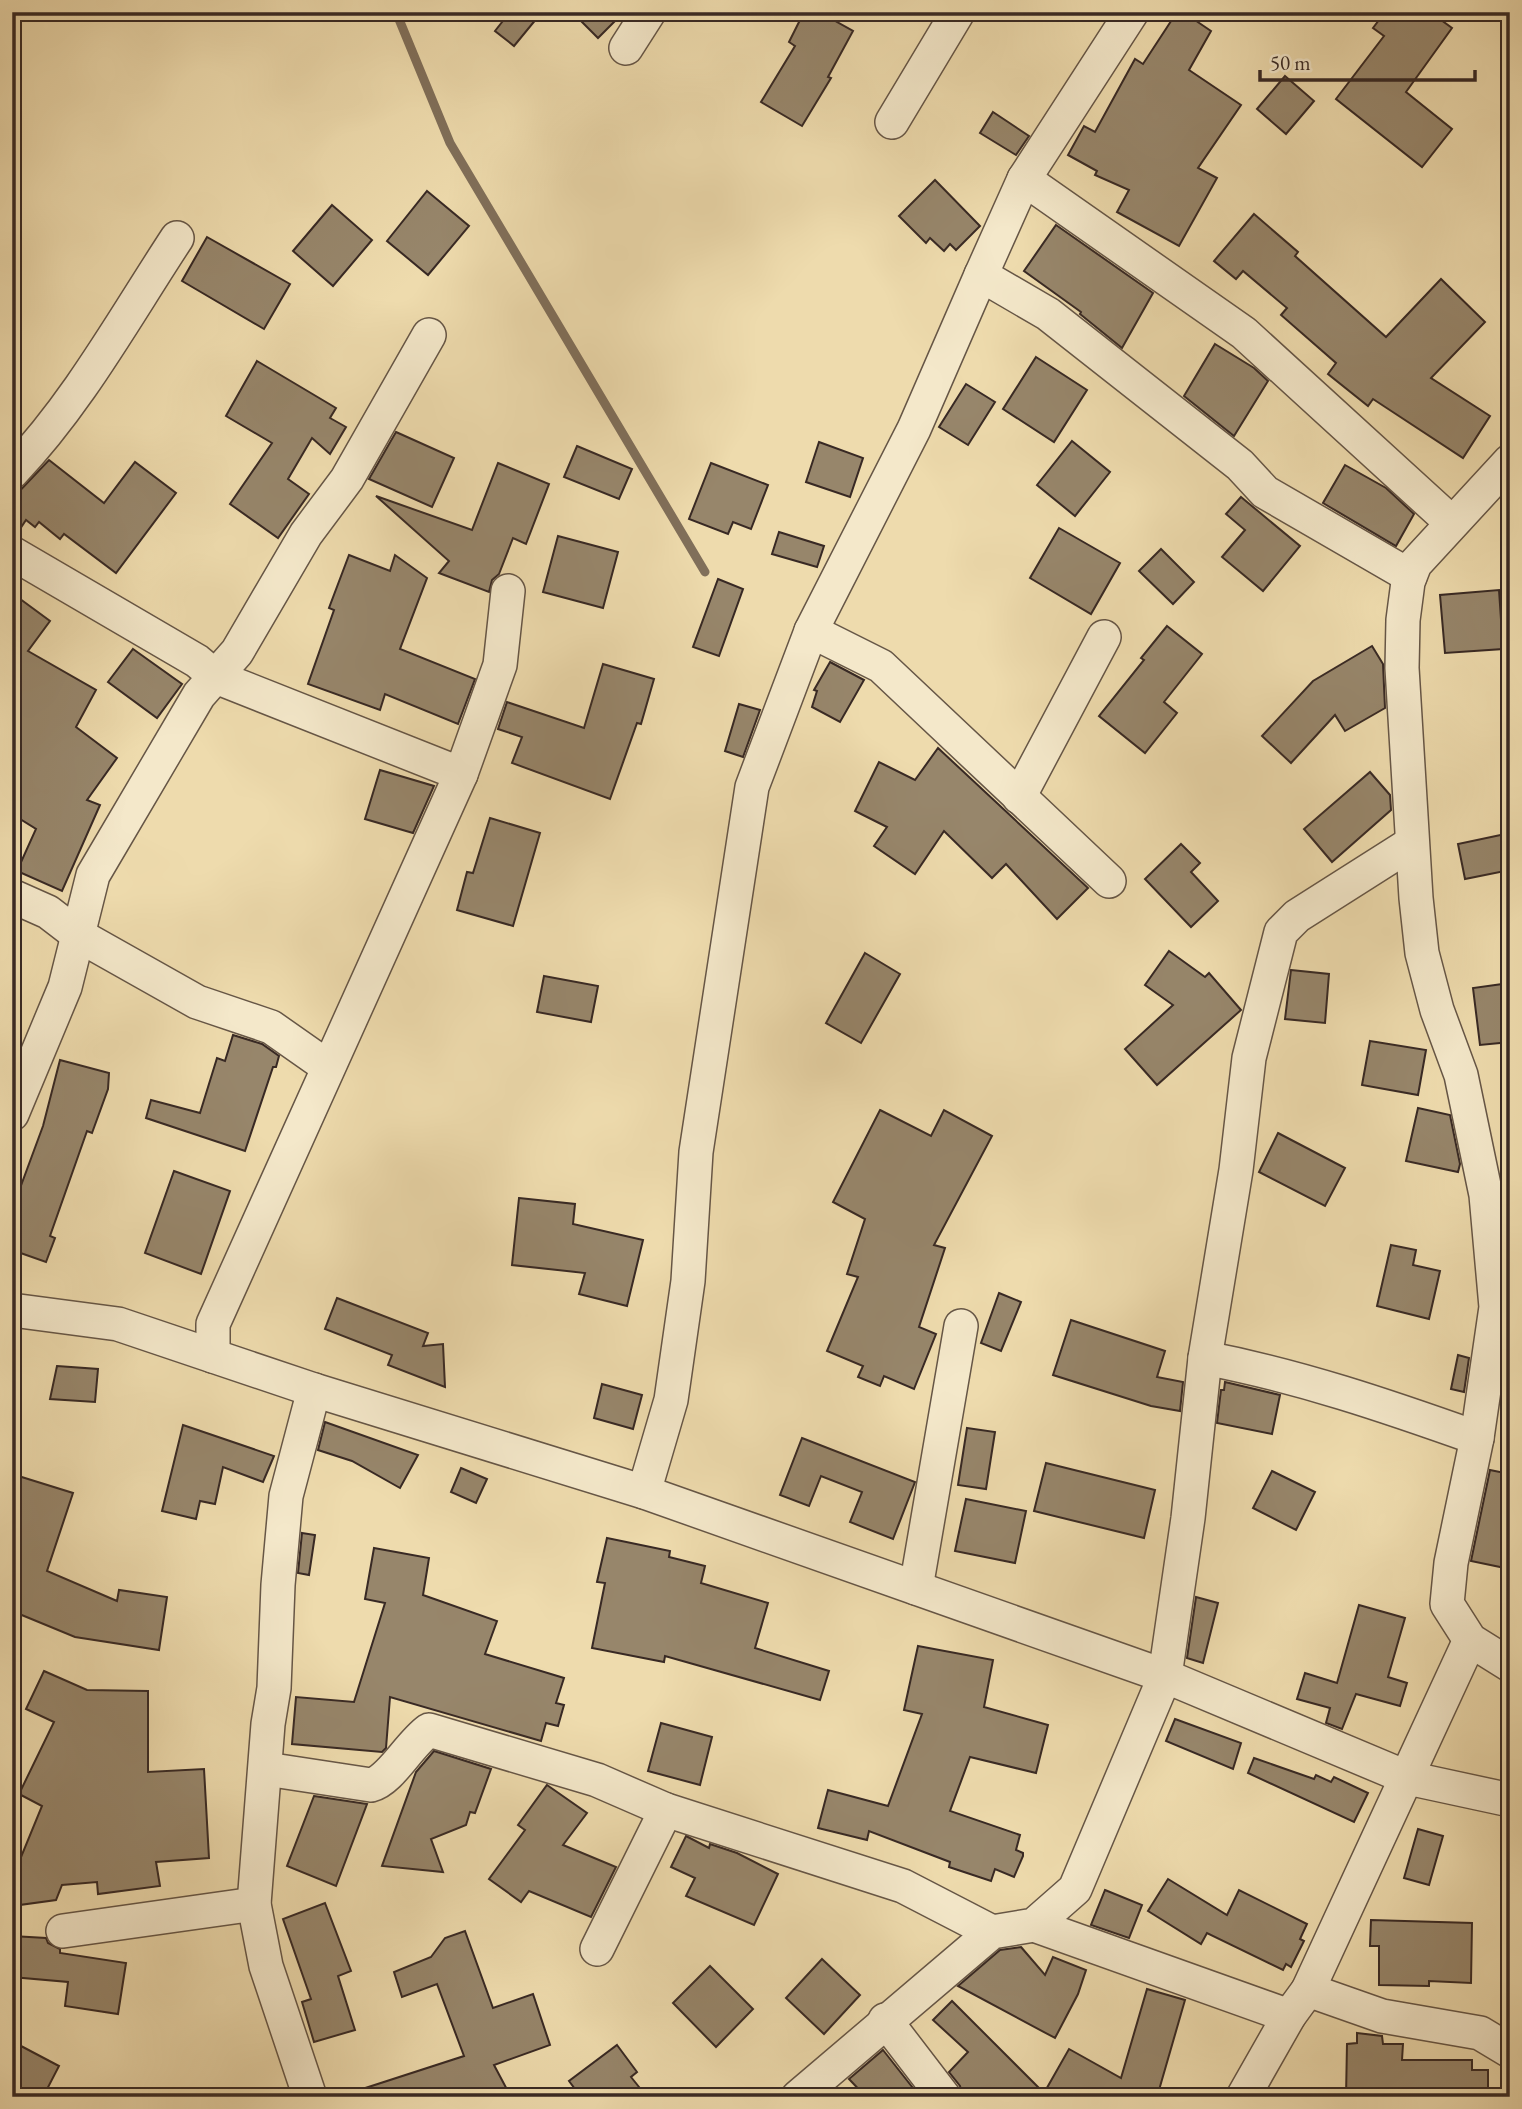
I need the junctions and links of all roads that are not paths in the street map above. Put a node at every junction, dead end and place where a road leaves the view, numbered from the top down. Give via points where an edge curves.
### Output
1 (649, 12) edge
2 (958, 12) edge
3 (1132, 12) edge
4 (626, 48) dead end
5 (892, 122) dead end
6 (1024, 179) junction
7 (177, 238) dead end
8 (981, 275) junction
9 (429, 335) dead end
10 (1510, 461) edge
11 (12, 472) edge
12 (1451, 522) junction
13 (12, 553) edge
14 (1410, 576) junction
15 (508, 591) dead end
16 (811, 631) junction
17 (1104, 636) dead end
18 (216, 677) junction
19 (461, 774) junction
20 (1019, 797) junction
21 (1412, 843) junction
22 (1109, 881) dead end
23 (12, 896) edge
24 (78, 935) junction
25 (328, 1067) junction
26 (12, 1114) edge
27 (12, 1310) edge
28 (961, 1326) dead end
29 (213, 1356) junction
30 (1205, 1358) junction
31 (314, 1390) junction
32 (1477, 1438) junction
33 (644, 1492) junction
34 (916, 1588) junction
35 (1471, 1640) junction
36 (1510, 1665) edge
37 (1165, 1676) junction
38 (266, 1769) junction
39 (1408, 1778) junction
40 (1510, 1800) edge
41 (666, 1810) junction
42 (254, 1904) junction
43 (1034, 1925) junction
44 (63, 1931) dead end
45 (992, 1932) junction
46 (597, 1948) dead end
47 (1308, 1990) junction
48 (1289, 2016) junction
49 (886, 2020) junction
50 (1510, 2050) edge
51 (310, 2097) edge
52 (798, 2097) edge
53 (944, 2097) edge
54 (1243, 2097) edge

1 - 4 street
2 - 5 street
3 - 6 street
6 - 8 street
6 - 12 street via 1244,333
7 - 11 street via 81,385
8 - 14 street via 1048,314 1240,466 1265,492
8 - 16 street via 914,429
9 - 18 street via 347,479 306,534 237,652
10 - 12 street
12 - 14 street
13 - 18 street via 197,661
14 - 21 street via 1402,668
15 - 19 street via 500,665
16 - 20 street via 881,666
16 - 33 street via 752,787 696,1153 688,1281 671,1400
17 - 20 street
18 - 19 street
18 - 24 street via 165,749 93,875
19 - 25 street
20 - 22 street
21 - 30 street via 1297,916 1281,932 1249,1058
21 - 32 street via 1422,953 1461,1075 1486,1195 1496,1307
23 - 24 street via 48,912
24 - 25 street via 197,1002 271,1027
24 - 26 street via 65,987
25 - 29 street via 213,1324
27 - 29 street via 118,1324
28 - 34 street
29 - 31 street
30 - 32 street via 1361,1396
30 - 37 street
31 - 33 street
31 - 38 street via 286,1496
32 - 35 street via 1447,1604
33 - 34 street
34 - 37 street
35 - 36 street
35 - 39 street
37 - 39 street
37 - 43 street via 1075,1889
38 - 41 street via 381,1783 413,1741 429,1730 597,1780
38 - 42 street
39 - 40 street
39 - 47 street
41 - 45 street via 903,1886
41 - 46 street
42 - 44 street
42 - 51 street via 266,1966
43 - 45 street
43 - 48 street
45 - 49 street
47 - 48 street
47 - 50 street via 1382,2016 1480,2033
48 - 54 street
49 - 52 street
49 - 53 street

